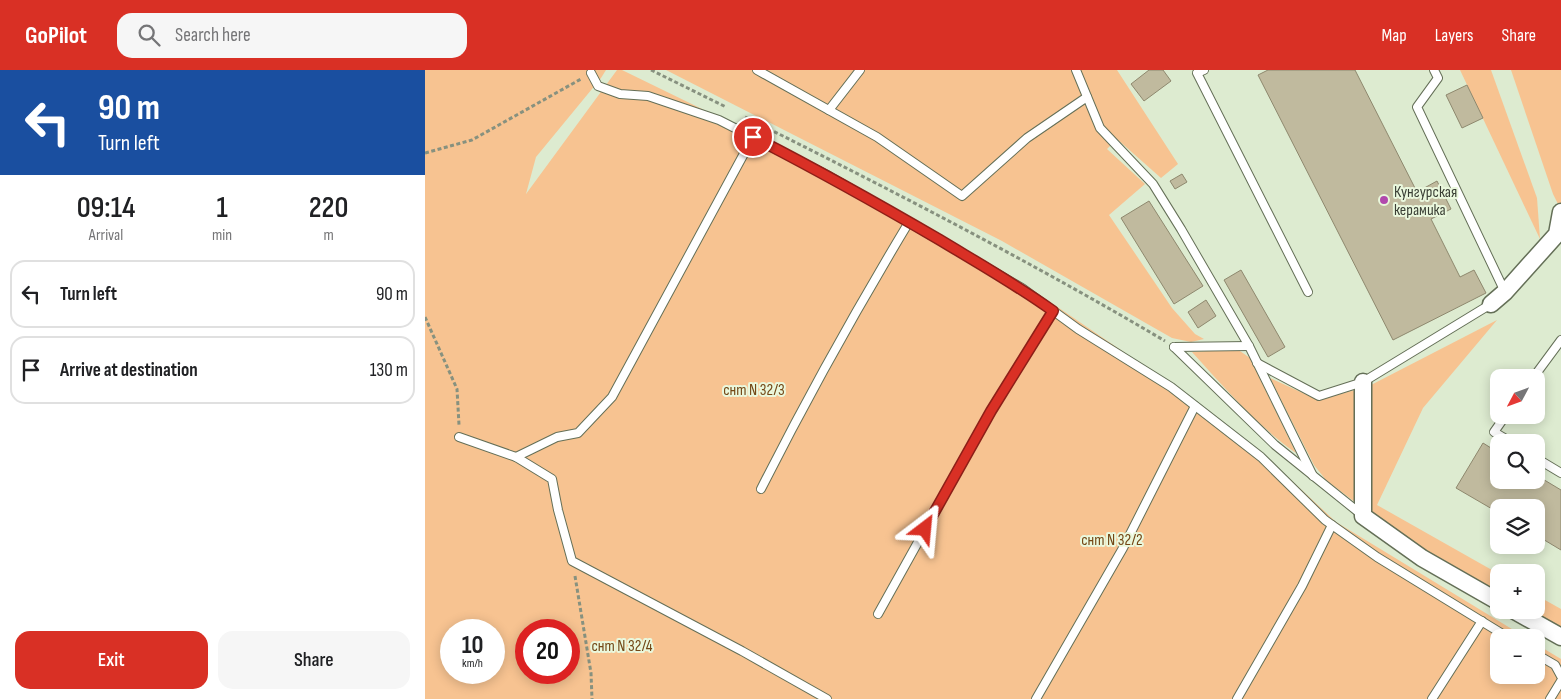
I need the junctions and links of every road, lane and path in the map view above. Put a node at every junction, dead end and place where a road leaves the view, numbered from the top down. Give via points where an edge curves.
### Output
1 (651, 70) edge
2 (757, 70) edge
3 (860, 70) edge
4 (1076, 70) edge
5 (1434, 70) edge
6 (1199, 71) edge
7 (591, 73) joint
8 (1087, 97) junction
9 (829, 110) junction
10 (733, 111) dead end
11 (742, 115) dead end
12 (753, 137) junction
13 (425, 153) edge
14 (1561, 212) edge
15 (909, 222) junction
16 (1308, 292) dead end
17 (1505, 292) junction
18 (1491, 304) joint
19 (1053, 311) junction
20 (425, 317) edge
21 (1561, 340) edge
22 (1249, 346) junction
23 (1174, 347) junction
24 (1257, 363) junction
25 (1540, 369) edge
26 (1363, 382) junction
27 (1195, 406) junction
28 (1500, 424) edge
29 (1497, 434) edge
30 (459, 437) joint
31 (515, 458) junction
32 (1545, 463) edge
33 (1561, 473) edge
34 (1313, 476) junction
35 (761, 489) dead end
36 (1363, 516) junction
37 (1332, 525) junction
38 (572, 561) junction
39 (1490, 597) edge
40 (878, 614) dead end
41 (1529, 619) edge
42 (1481, 621) junction
43 (1494, 629) edge
44 (1561, 637) edge
45 (1545, 659) edge
46 (1561, 676) edge
47 (1561, 681) edge
48 (592, 699) edge
49 (827, 699) edge
50 (1036, 699) edge
51 (1237, 699) edge
52 (1432, 699) edge
53 (1549, 699) edge

1 - 10 path
2 - 9 lane
3 - 9 lane
4 - 8 lane
5 - 17 lane via 1438,78 1417,107
6 - 16 lane
7 - 12 lane via 598,86 620,94 649,96 719,120
7 - 13 path via 471,140
8 - 9 lane via 1027,138 962,196 877,137
8 - 22 lane via 1100,128 1153,184
11 - 23 path via 902,195 1091,297
12 - 15 lane
12 - 31 lane via 612,397 578,433 557,437
14 - 17 street via 1557,234
15 - 19 lane via 1022,288
15 - 35 lane via 794,423
17 - 18 street
18 - 26 lane
19 - 27 lane
19 - 40 lane via 991,411
20 - 30 path via 457,389
21 - 25 lane
22 - 23 lane
22 - 24 lane
23 - 34 lane via 1275,446
24 - 26 lane via 1319,396
24 - 34 lane
26 - 36 street
27 - 37 lane via 1261,457
27 - 50 lane via 1123,548
28 - 29 lane via 1494,432
30 - 31 lane
31 - 38 lane via 552,479
32 - 33 lane
34 - 36 lane
36 - 39 street via 1422,558
37 - 42 lane via 1377,557
37 - 51 lane via 1302,586
38 - 48 path via 591,673
38 - 49 lane
41 - 44 street
42 - 43 lane
42 - 52 lane
45 - 46 lane via 1555,665
47 - 53 lane

